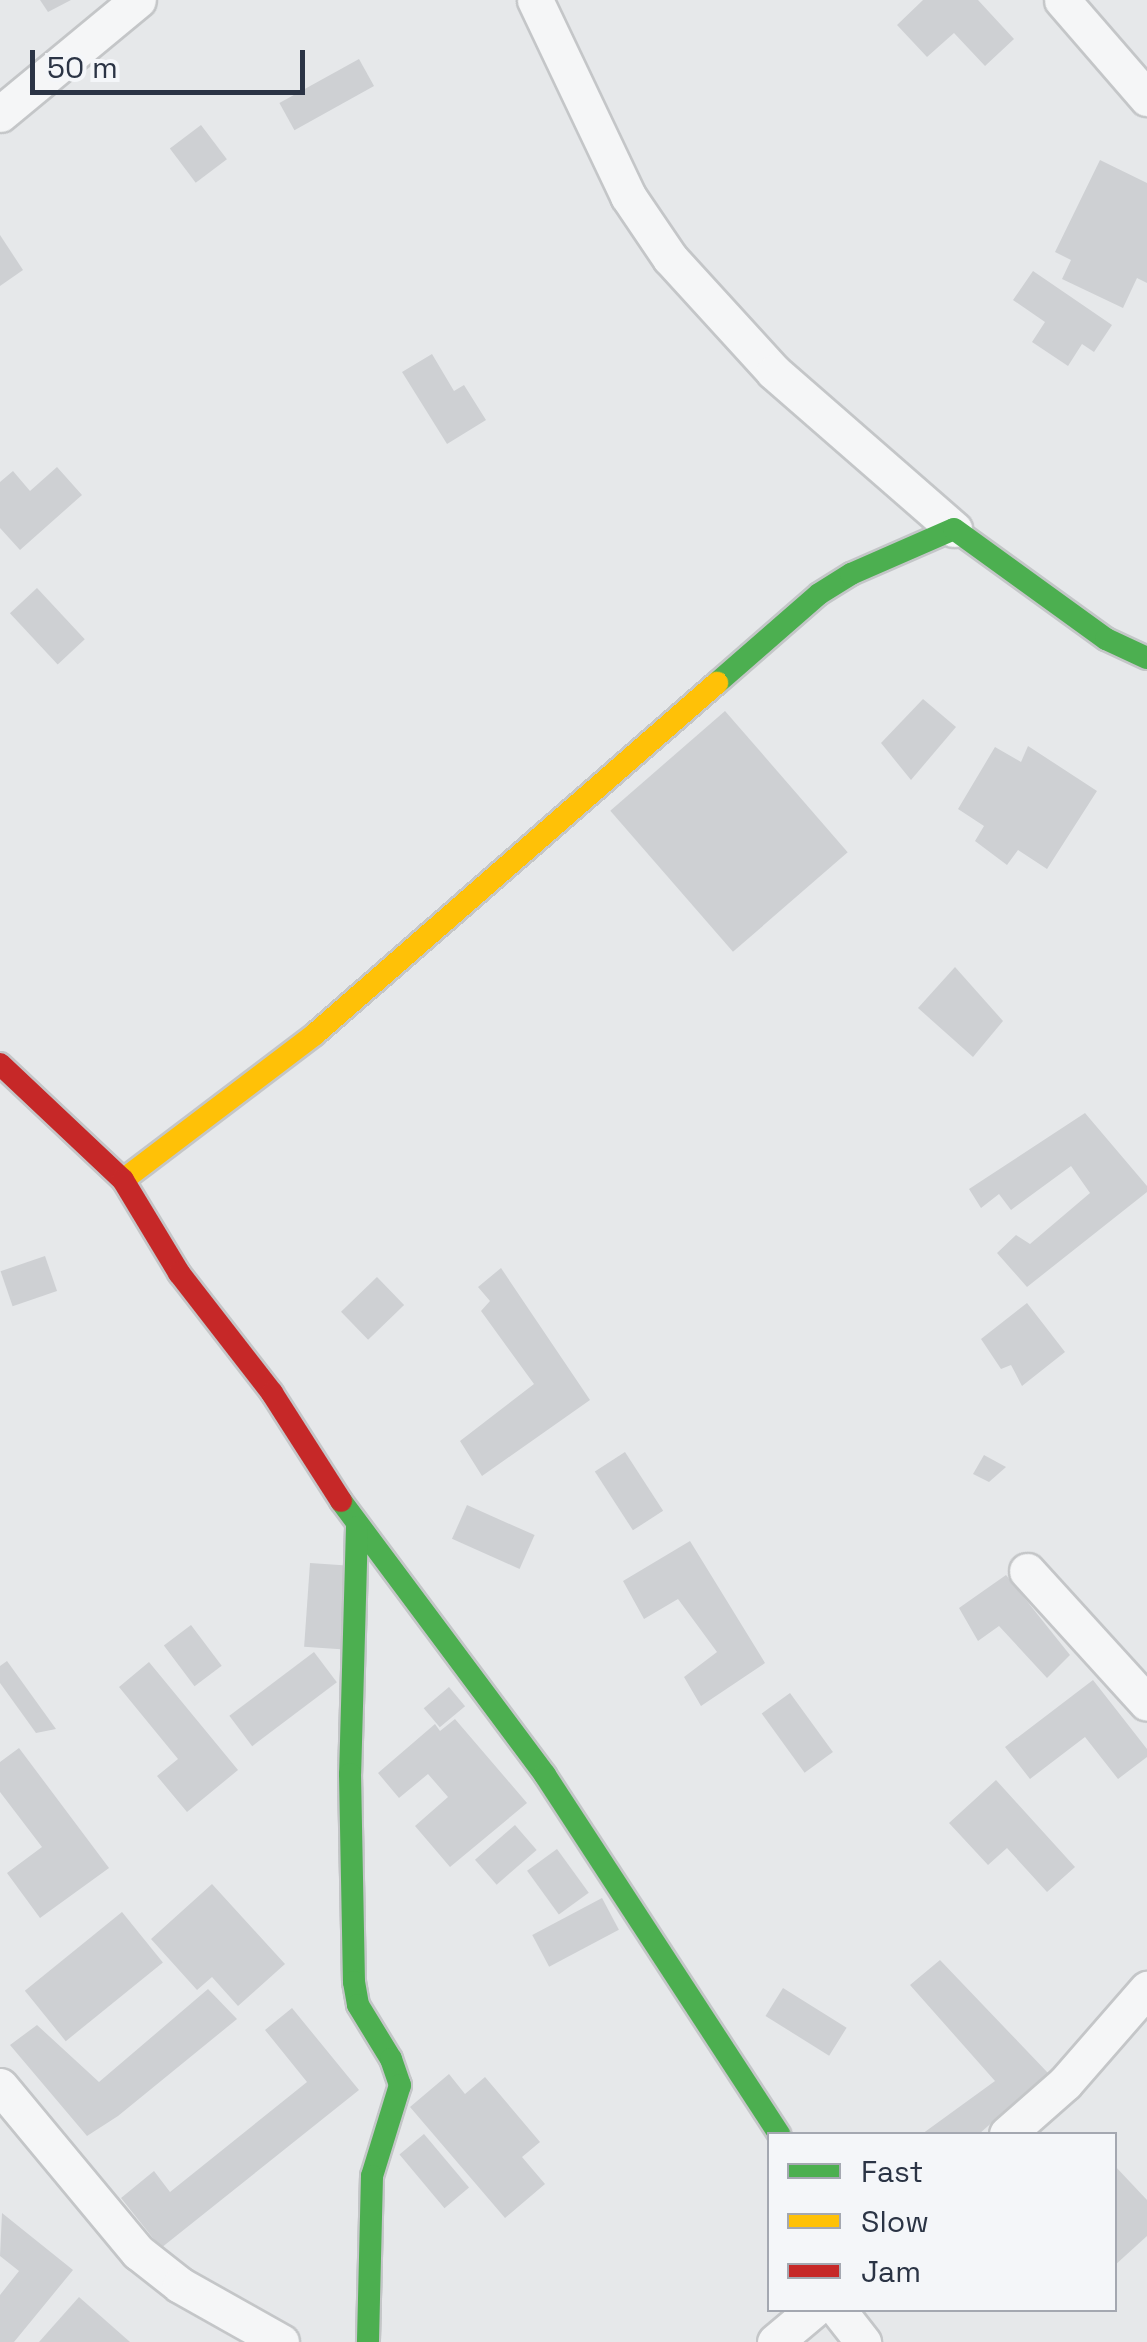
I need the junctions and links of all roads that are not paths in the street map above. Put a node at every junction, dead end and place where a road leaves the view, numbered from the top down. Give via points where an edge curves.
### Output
1 (138, 0) edge
2 (534, 0) edge
3 (1062, 0) edge
4 (1147, 98) edge
5 (0, 114) edge
6 (954, 529) junction
7 (1147, 658) edge
8 (0, 1064) edge
9 (123, 1180) junction
10 (358, 1526) junction
11 (1028, 1571) dead end
12 (1147, 1703) edge
13 (1147, 1988) edge
14 (0, 2086) edge
15 (778, 2132) edge
16 (1009, 2132) edge
17 (810, 2312) edge
18 (840, 2312) edge
19 (235, 2331) edge
20 (280, 2342) edge
21 (368, 2342) edge
22 (775, 2342) edge
23 (863, 2342) edge

1 - 5 street
2 - 6 street via 628,196 670,258 774,372
3 - 4 street
6 - 7 street via 1106,638
6 - 9 street via 819,594 361,996
8 - 9 street
9 - 10 street via 179,1273 272,1393
10 - 15 street via 545,1775
10 - 21 street via 350,1774 354,1982 358,2004 400,2085 372,2176
11 - 12 street
13 - 16 street via 1065,2083
14 - 19 street via 138,2252
17 - 22 street
18 - 23 street
19 - 20 street

